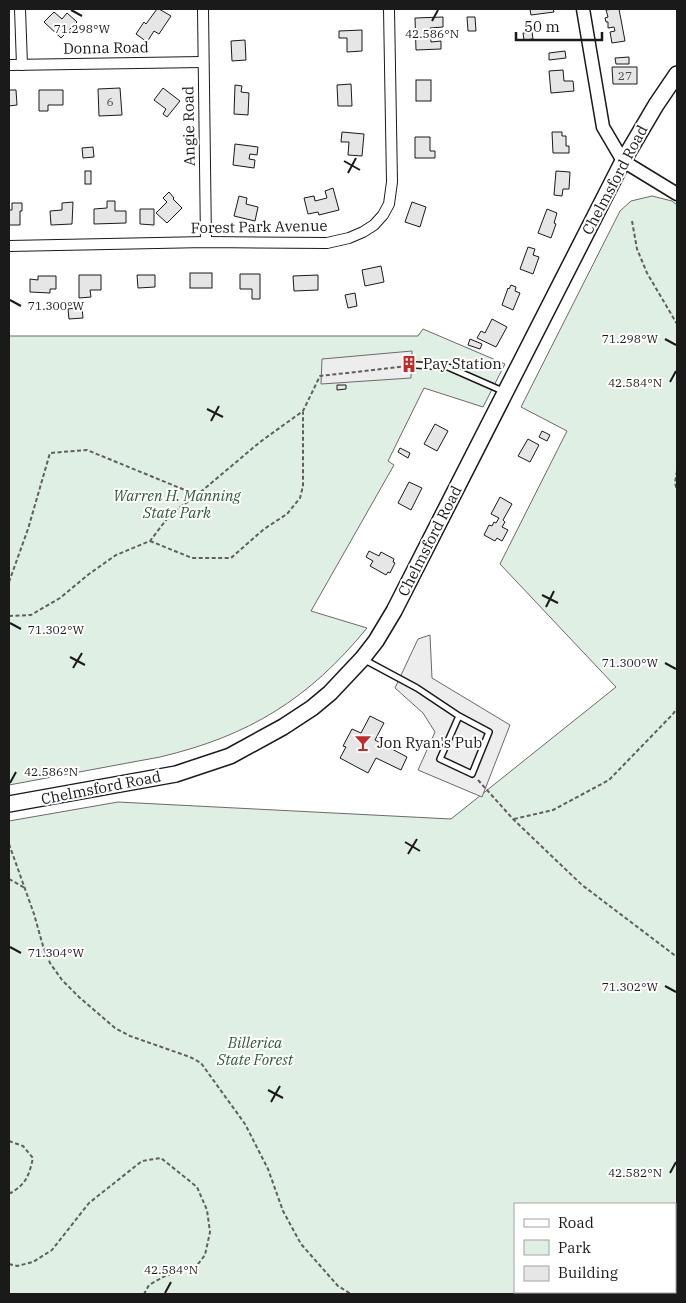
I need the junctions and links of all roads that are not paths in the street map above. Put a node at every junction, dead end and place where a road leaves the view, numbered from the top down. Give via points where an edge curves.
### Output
1 (20, 9) edge
2 (203, 9) edge
3 (389, 9) edge
4 (584, 9) edge
5 (204, 62) junction
6 (9, 65) edge
7 (22, 65) junction
8 (677, 74) edge
9 (623, 161) junction
10 (677, 194) edge
11 (206, 242) junction
12 (9, 246) edge
13 (416, 365) road end
14 (505, 392) junction
15 (362, 659) junction
16 (459, 716) junction
17 (9, 804) edge

1 - 7 street
2 - 5 street, Angie Road
3 - 11 street, Forest Park Avenue via 392,182 389,204 383,215 374,226 363,232 327,243
4 - 9 street via 603,127
5 - 7 street, Donna Road
5 - 11 street, Angie Road
6 - 7 street, Donna Road
8 - 9 main road, Chelmsford Road
9 - 10 street
9 - 14 main road, Chelmsford Road
11 - 12 street, Forest Park Avenue
13 - 14 lane via 448,367
14 - 15 main road, Chelmsford Road via 394,610
15 - 16 lane via 417,688
15 - 17 main road, Chelmsford Road via 312,708 230,756 176,774
16 - 16 lane via 489,732 472,774 440,759

